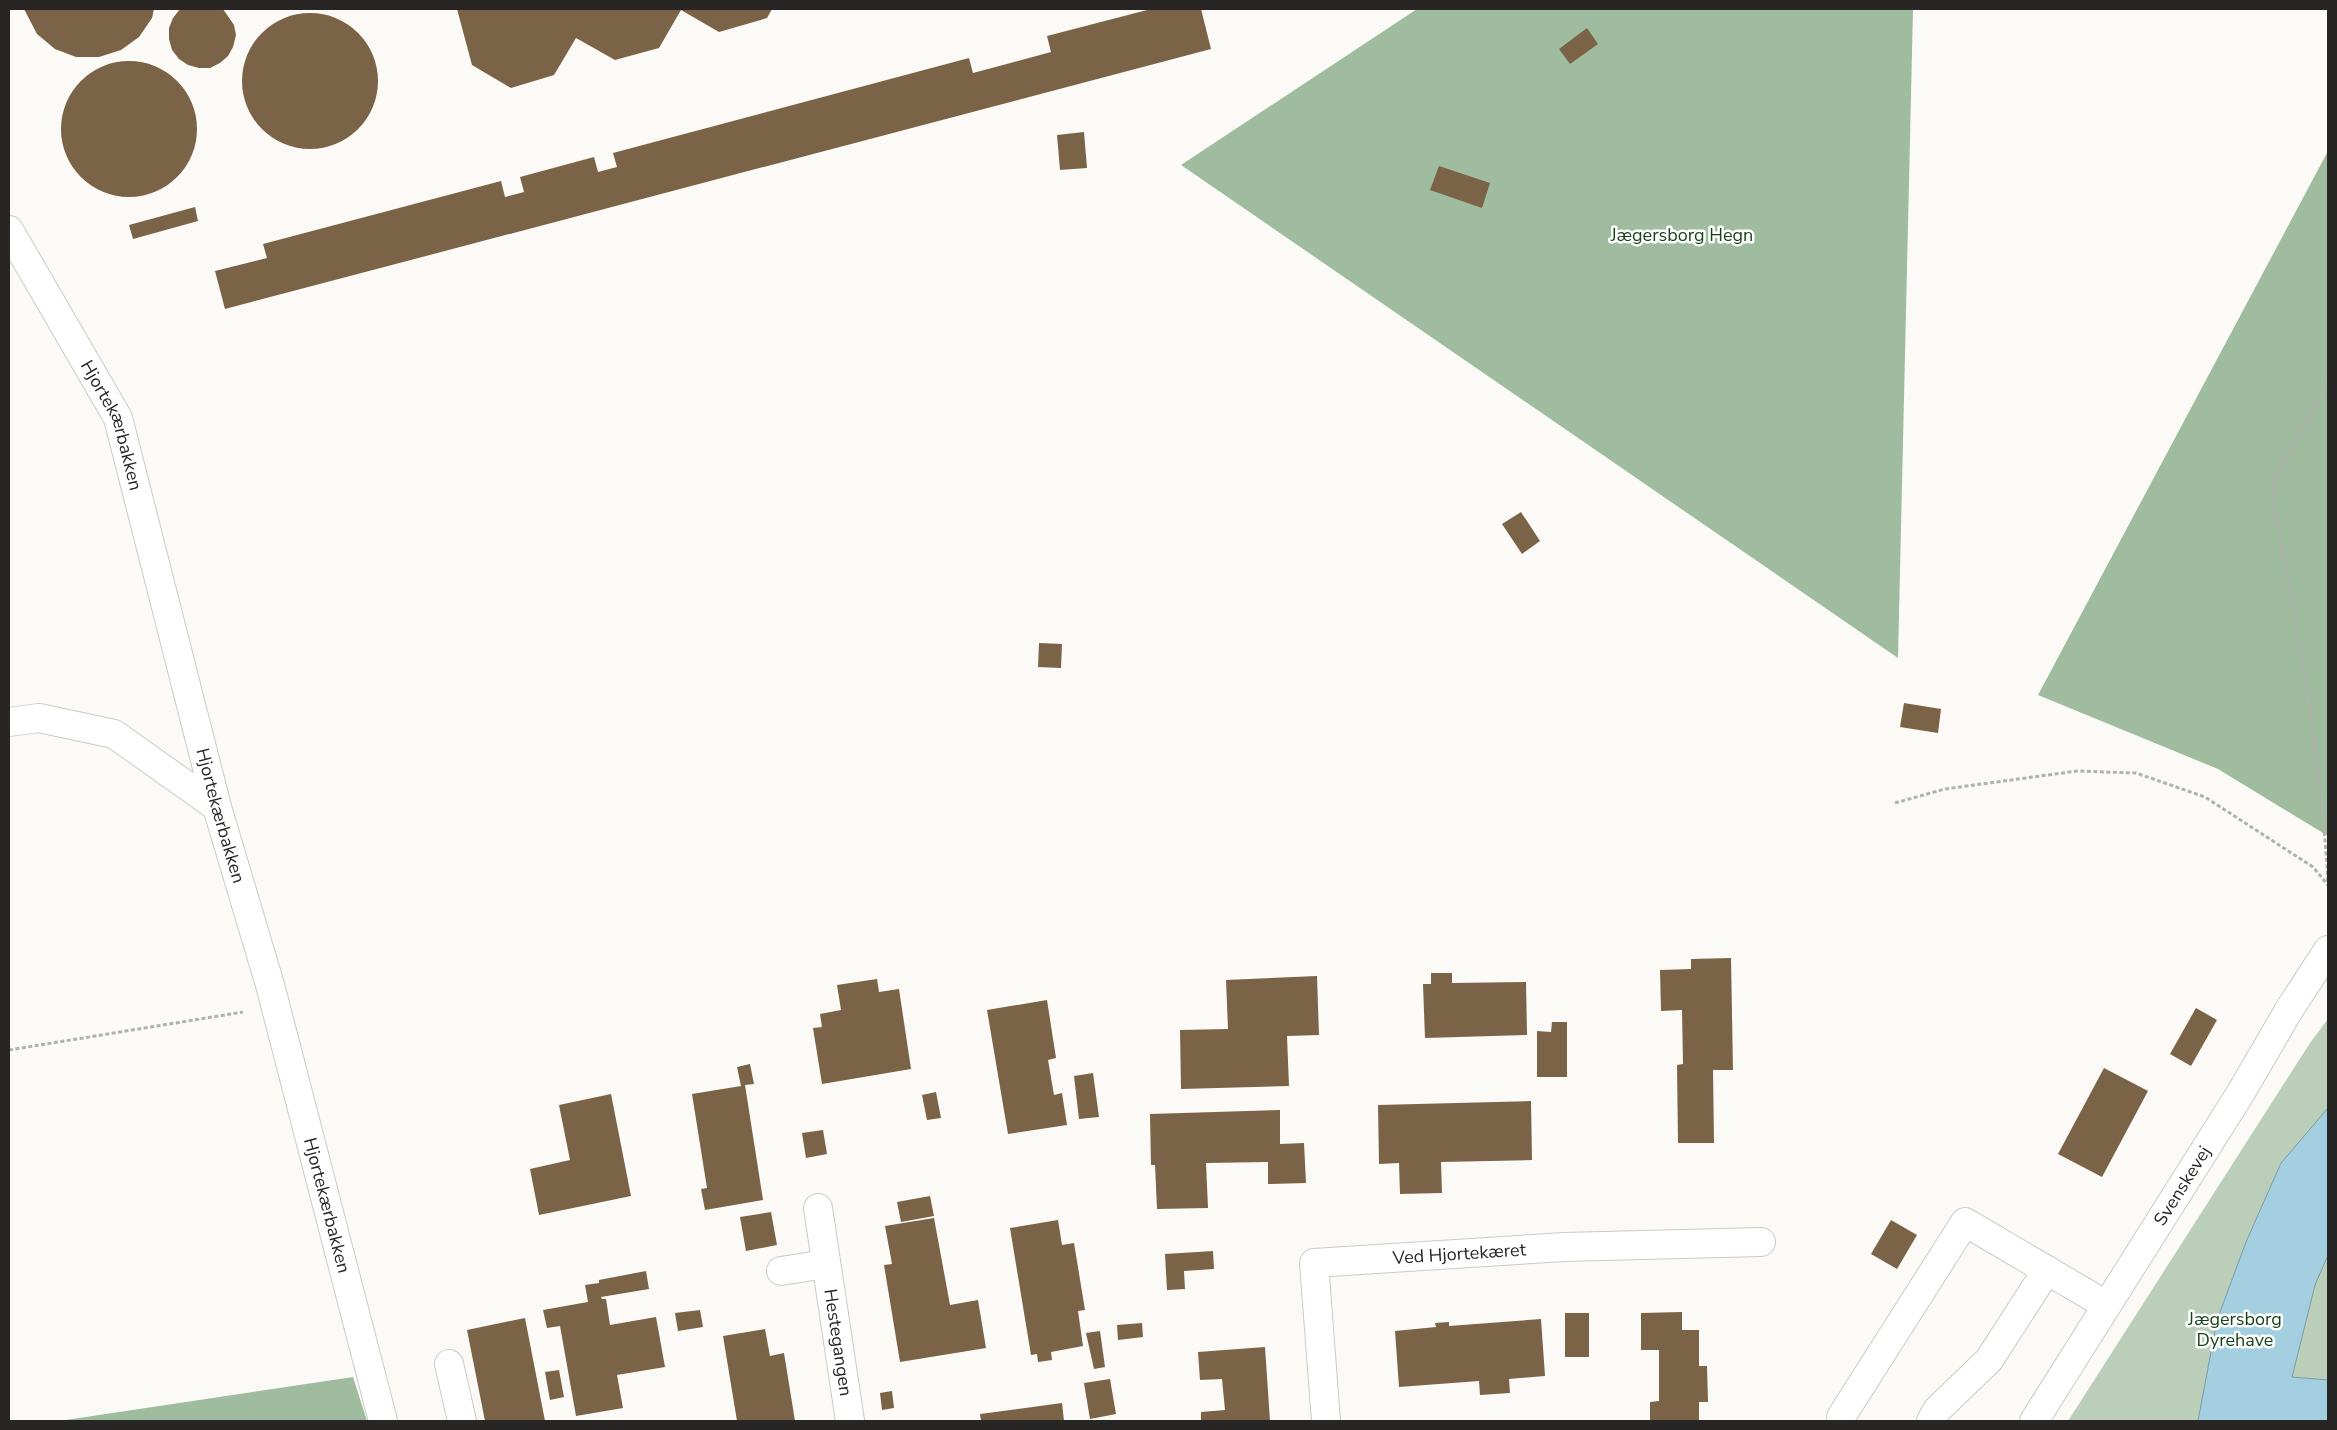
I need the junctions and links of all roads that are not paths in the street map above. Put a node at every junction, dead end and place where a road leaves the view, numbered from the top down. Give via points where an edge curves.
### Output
1 (9, 230) edge
2 (9, 722) edge
3 (217, 807) junction
4 (2328, 950) edge
5 (818, 1208) dead end
6 (1761, 1242) dead end
7 (826, 1264) junction
8 (2047, 1270) junction
9 (781, 1272) dead end
10 (2106, 1306) junction
11 (449, 1364) dead end
12 (383, 1421) edge
13 (462, 1421) edge
14 (850, 1421) edge
15 (1326, 1421) edge
16 (1841, 1421) edge
17 (1931, 1421) edge
18 (2034, 1421) edge

1 - 3 street, Hjortekærbakken via 118,418
2 - 3 street via 39,718 114,734
3 - 12 street, Hjortekærbakken via 273,996
4 - 10 street, Svenskevej
5 - 7 street, Hestegangen
6 - 15 street, Ved Hjortekæret via 1564,1247 1314,1263
7 - 9 street, Hestegangen
7 - 14 street, Hestegangen
8 - 10 street
8 - 16 street via 1965,1222
8 - 17 street via 1988,1360 1937,1410
10 - 18 street, Svenskevej
11 - 13 street

